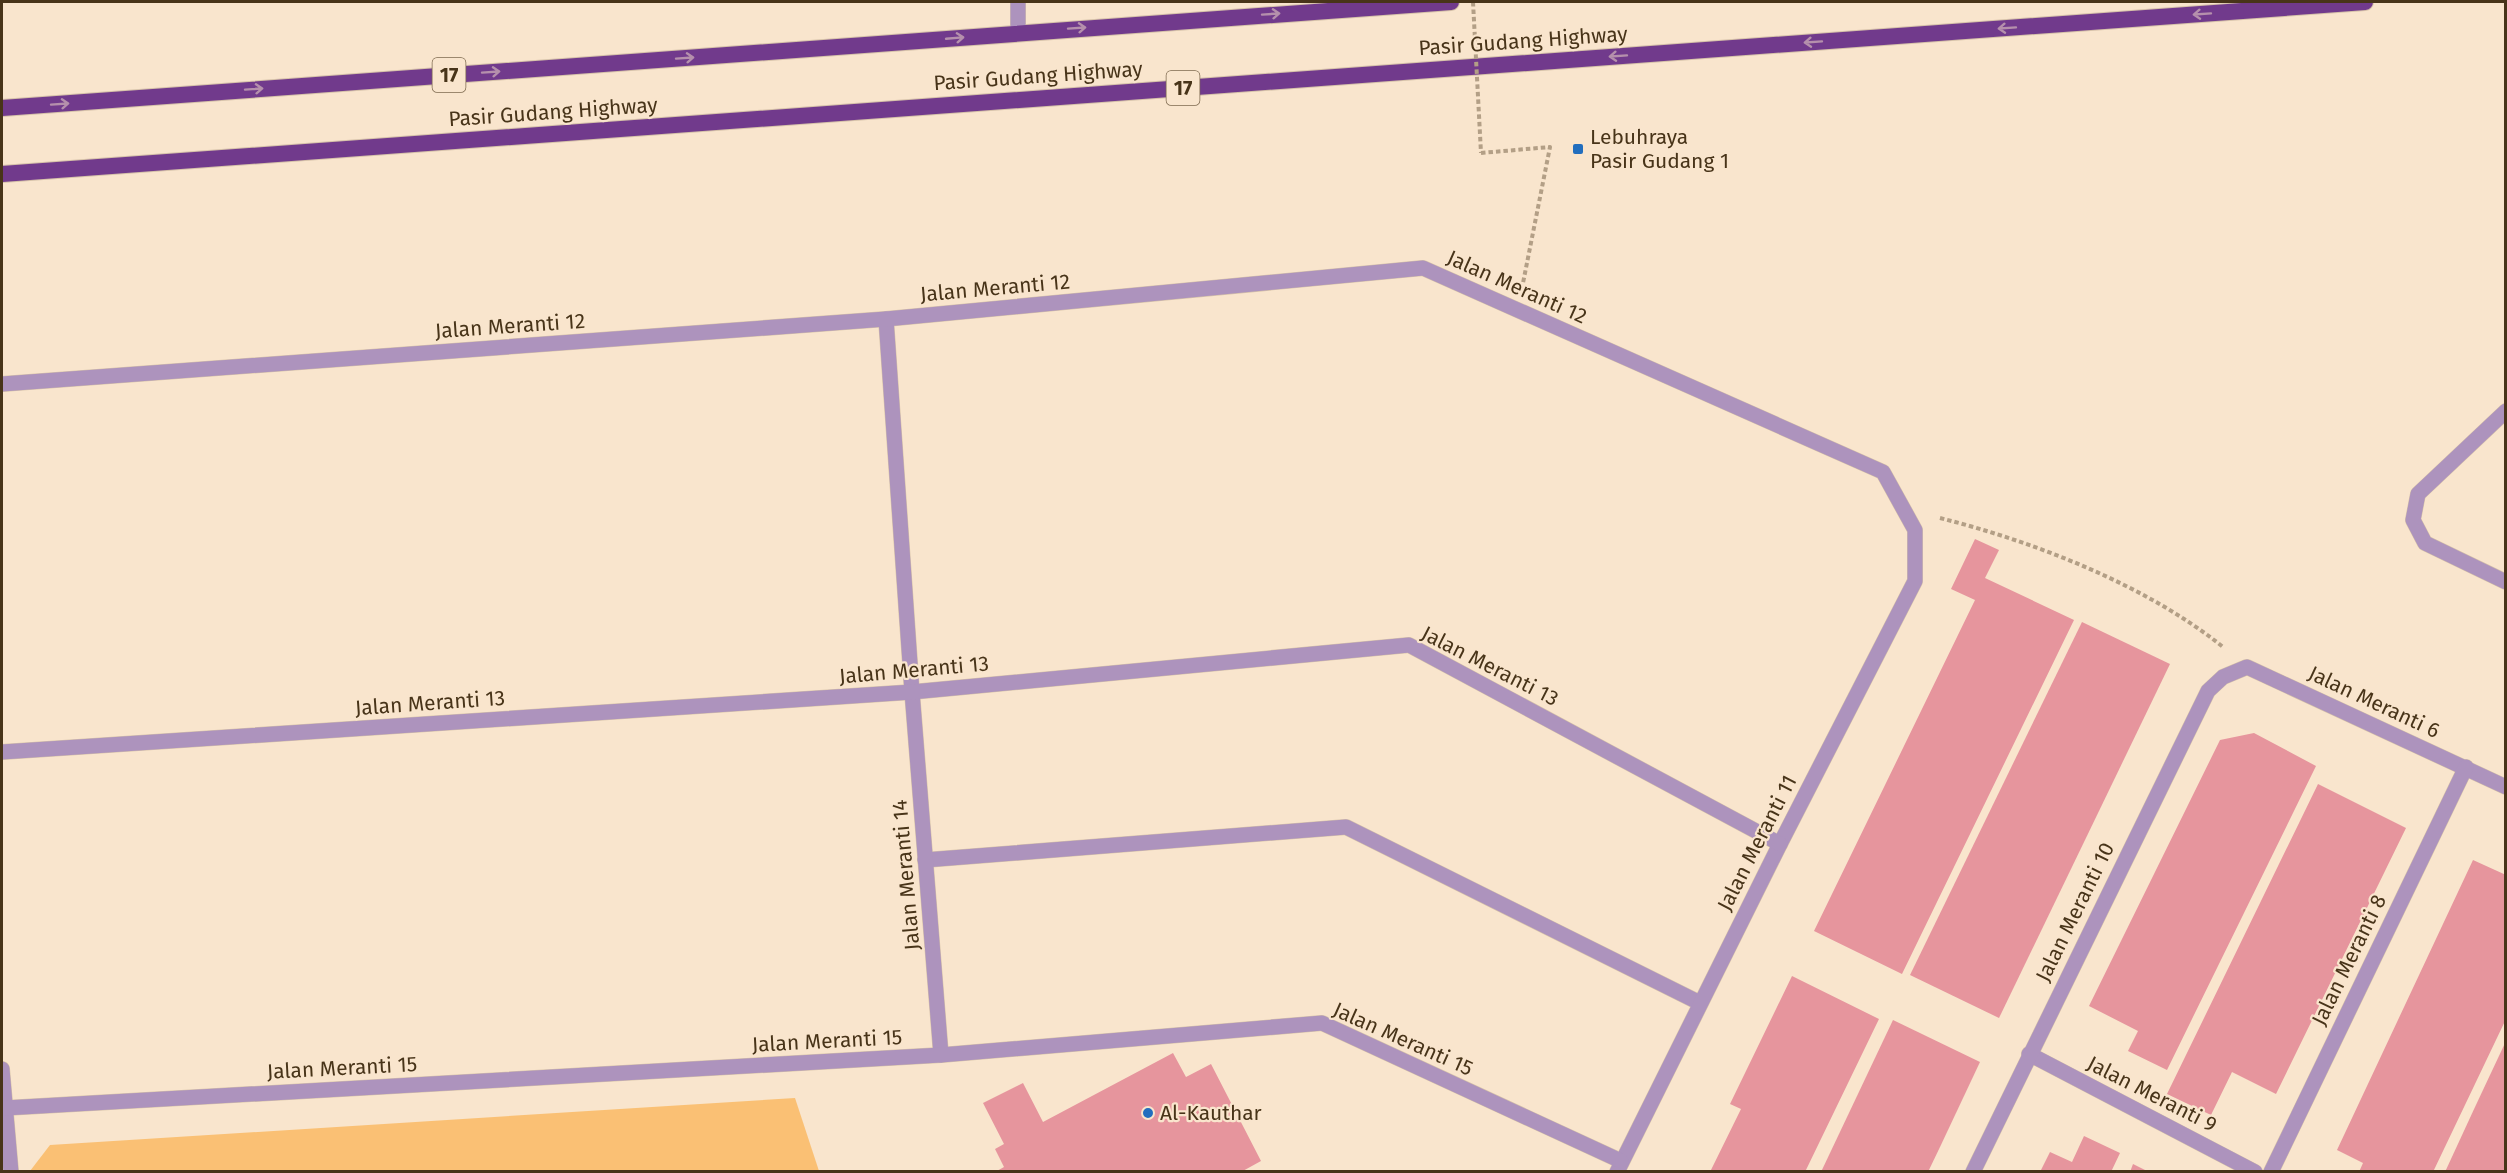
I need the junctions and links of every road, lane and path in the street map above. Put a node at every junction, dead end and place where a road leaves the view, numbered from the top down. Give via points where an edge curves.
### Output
1 (1018, 2) edge
2 (1451, 2) edge
3 (1473, 2) edge
4 (2365, 2) edge
5 (1018, 33) junction
6 (2, 108) edge
7 (2, 174) edge
8 (1518, 310) junction
9 (886, 320) junction
10 (2, 384) edge
11 (2505, 411) edge
12 (1906, 514) junction
13 (1915, 530) joint
14 (2505, 582) edge
15 (2247, 667) junction
16 (912, 692) junction
17 (2, 752) edge
18 (2466, 767) junction
19 (2505, 787) edge
20 (1780, 844) junction
21 (925, 860) junction
22 (1701, 1003) junction
23 (2029, 1054) junction
24 (941, 1055) junction
25 (2, 1069) edge
26 (5, 1108) junction
27 (1619, 1166) edge
28 (11, 1172) edge
29 (1973, 1172) edge
30 (2255, 1172) edge
31 (2271, 1172) edge

1 - 5 street
5 -> 2 highway, Pasir Gudang Highway / 17
3 - 8 path, bridge via 1481,153 1550,147
4 -> 7 highway, Pasir Gudang Highway / 17
6 -> 5 highway, Pasir Gudang Highway / 17
8 - 9 street, Jalan Meranti 12 via 1423,268
8 - 12 street, Jalan Meranti 12 via 1883,472
9 - 10 street, Jalan Meranti 12
9 - 16 street, Jalan Meranti 14
11 - 14 street via 2418,494 2413,519 2426,543
12 - 13 street, Jalan Meranti 12
12 - 15 path via 1920,513 1986,530 2143,594 2201,630
13 - 20 street, Jalan Meranti 11 via 1915,581
15 - 18 street, Jalan Meranti 6
15 - 23 street, Jalan Meranti 10 via 2223,677 2208,692
16 - 17 street, Jalan Meranti 13
16 - 20 street, Jalan Meranti 13 via 1409,645
16 - 21 street, Jalan Meranti 14
18 - 19 street, Jalan Meranti 6
18 - 31 street, Jalan Meranti 8
20 - 22 street, Jalan Meranti 11
21 - 22 street via 1346,827
21 - 24 street, Jalan Meranti 14
22 - 27 street, Jalan Meranti 11
23 - 29 street, Jalan Meranti 10
23 - 30 street, Jalan Meranti 9
24 - 26 street, Jalan Meranti 15
24 - 27 street, Jalan Meranti 15 via 1322,1023
25 - 26 street
26 - 28 street

